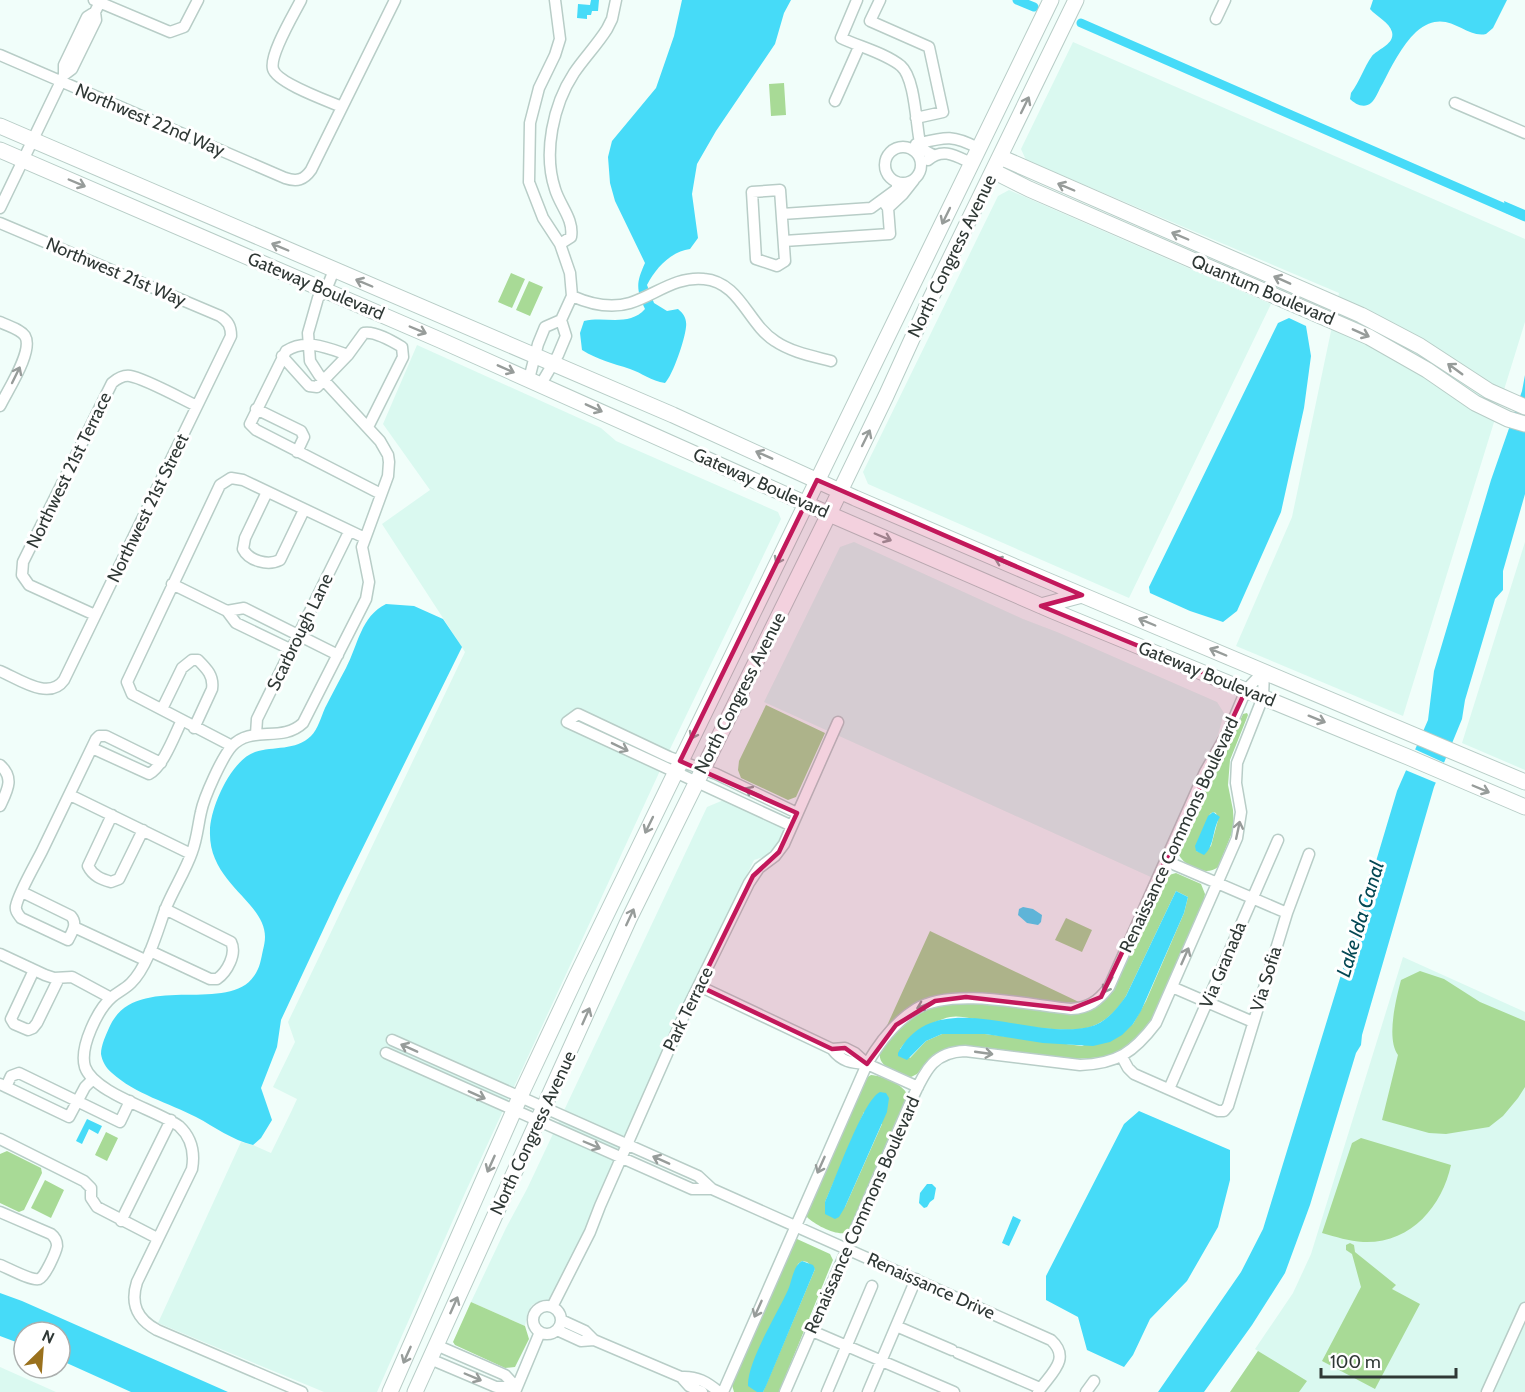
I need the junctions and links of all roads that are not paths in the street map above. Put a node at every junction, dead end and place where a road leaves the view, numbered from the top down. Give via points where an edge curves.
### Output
1 (198, 0) edge
2 (301, 0) edge
3 (395, 0) edge
4 (555, 0) edge
5 (616, 0) edge
6 (857, 0) edge
7 (880, 0) edge
8 (1051, 0) edge
9 (1225, 0) edge
10 (1076, 1) edge
11 (97, 4) edge
12 (851, 13) junction
13 (1216, 19) dead end
14 (870, 21) junction
15 (859, 46) junction
16 (0, 55) edge
17 (63, 78) junction
18 (836, 101) dead end
19 (1455, 103) dead end
20 (342, 107) junction
21 (916, 118) junction
22 (991, 123) junction
23 (0, 126) edge
24 (1525, 133) edge
25 (32, 140) junction
26 (924, 142) junction
27 (904, 146) junction
28 (978, 148) junction
29 (0, 150) edge
30 (933, 155) junction
31 (23, 160) junction
32 (971, 163) junction
33 (996, 164) junction
34 (920, 170) junction
35 (914, 180) junction
36 (897, 182) junction
37 (980, 198) junction
38 (886, 205) junction
39 (0, 208) edge
40 (782, 214) junction
41 (0, 223) edge
42 (784, 241) junction
43 (560, 244) junction
44 (334, 270) junction
45 (326, 290) junction
46 (572, 296) junction
47 (561, 320) junction
48 (0, 322) edge
49 (229, 324) joint
50 (308, 345) junction
51 (348, 355) junction
52 (282, 356) junction
53 (535, 356) junction
54 (831, 361) dead end
55 (553, 363) junction
56 (324, 381) junction
57 (534, 381) junction
58 (0, 406) edge
59 (197, 406) junction
60 (1525, 407) edge
61 (256, 409) junction
62 (1525, 424) edge
63 (368, 426) junction
64 (297, 452) junction
65 (817, 480) junction
66 (840, 491) junction
67 (267, 492) junction
68 (381, 494) junction
69 (805, 503) junction
70 (304, 510) junction
71 (829, 514) junction
72 (349, 532) junction
73 (365, 538) junction
74 (172, 584) junction
75 (1082, 595) junction
76 (1041, 606) junction
77 (226, 611) junction
78 (96, 615) junction
79 (299, 635) junction
80 (291, 650) junction
81 (338, 655) junction
82 (0, 671) edge
83 (1264, 671) junction
84 (1246, 690) junction
85 (1263, 697) junction
86 (162, 709) junction
87 (182, 720) junction
88 (838, 722) dead end
89 (194, 728) junction
90 (256, 734) junction
91 (232, 746) junction
92 (92, 748) junction
93 (161, 763) junction
94 (677, 766) junction
95 (3, 768) edge
96 (699, 774) junction
97 (1525, 782) edge
98 (70, 795) junction
99 (0, 806) edge
100 (1525, 807) edge
101 (796, 813) junction
102 (112, 815) junction
103 (792, 826) junction
104 (143, 830) junction
105 (1278, 840) dead end
106 (191, 854) junction
107 (1309, 854) dead end
108 (1166, 861) junction
109 (1217, 884) junction
110 (22, 892) junction
111 (1252, 899) junction
112 (165, 909) junction
113 (1287, 913) junction
114 (74, 927) junction
115 (0, 954) edge
116 (147, 956) junction
117 (34, 970) junction
118 (59, 978) junction
119 (699, 986) junction
120 (1172, 987) junction
121 (111, 998) junction
122 (1207, 1002) junction
123 (1253, 1022) junction
124 (392, 1040) dead end
125 (386, 1053) dead end
126 (1122, 1057) junction
127 (867, 1064) junction
128 (463, 1073) junction
129 (92, 1080) junction
130 (3, 1085) edge
131 (457, 1086) junction
132 (918, 1087) junction
133 (1169, 1089) junction
134 (130, 1101) junction
135 (77, 1102) junction
136 (517, 1104) junction
137 (542, 1115) junction
138 (171, 1120) junction
139 (0, 1139) edge
140 (627, 1144) junction
141 (621, 1157) junction
142 (712, 1189) junction
143 (0, 1212) edge
144 (121, 1221) junction
145 (795, 1226) junction
146 (158, 1238) junction
147 (847, 1250) junction
148 (0, 1265) edge
149 (916, 1280) junction
150 (872, 1286) dead end
151 (552, 1307) junction
152 (1525, 1308) edge
153 (423, 1318) junction
154 (559, 1325) junction
155 (896, 1326) junction
156 (812, 1331) junction
157 (540, 1332) junction
158 (847, 1346) junction
159 (433, 1352) junction
160 (881, 1360) junction
161 (681, 1377) junction
162 (1094, 1381) dead end
163 (516, 1389) edge
164 (1039, 1390) edge
165 (302, 1392) edge
166 (390, 1392) edge
167 (415, 1392) edge
168 (702, 1392) edge
169 (721, 1392) edge
170 (785, 1392) edge
171 (827, 1392) edge
172 (868, 1392) edge
173 (954, 1392) edge
174 (1086, 1392) edge
175 (1487, 1392) edge

1 - 11 street via 184,27 170,32
2 - 20 street via 274,56 275,74
3 - 20 street
4 - 43 street via 560,39 534,102 528,149 529,182 543,218
5 - 43 street via 607,29 567,84 556,112 551,167 555,189 573,227 571,237
6 - 12 street
7 - 14 street
8 - 22 main road, North Congress Avenue
9 - 13 street
33 -> 10 main road, North Congress Avenue
11 - 17 street via 96,20 72,69
12 - 14 street
12 - 15 street via 840,38
14 - 21 street via 929,46 943,112
15 - 18 street
15 - 21 street via 902,67
16 - 17 street, Northwest 22nd Way
17 - 20 street, Northwest 22nd Way via 294,181 311,170
17 - 25 street
19 - 24 street
21 - 26 street via 923,123
22 - 28 main road, North Congress Avenue
22 - 33 main road
23 - 25 main road, Gateway Boulevard
25 - 31 street
44 -> 25 main road, Gateway Boulevard
26 - 27 street
26 - 28 street via 955,138
26 - 30 street via 924,150
27 - 34 street via 918,154
27 - 36 street via 888,153 884,164 887,175
28 - 32 main road, North Congress Avenue
28 - 37 main road
29 - 31 main road, Gateway Boulevard
30 - 32 street via 950,152
30 - 34 street
31 - 39 street
31 -> 45 main road, Gateway Boulevard
32 -> 65 main road, North Congress Avenue
33 - 37 main road, North Congress Avenue
60 -> 33 main road, Quantum Boulevard via 1473,382 1420,345 1361,315
33 -> 62 main road, Quantum Boulevard via 1029,189 1370,337 1475,403
34 - 35 street
35 - 36 street
35 - 38 street via 903,194
36 - 38 street via 897,189
66 -> 37 main road, North Congress Avenue
38 - 40 street
38 - 42 street via 890,234
40 - 42 street
40 - 42 street via 780,190 752,192 756,259 777,266 785,261
41 - 49 street, Northwest 21st Way via 220,316
43 - 46 street via 570,273
44 - 45 street
53 -> 44 main road, Gateway Boulevard
45 - 50 street via 315,335
45 -> 57 main road, Gateway Boulevard
46 - 47 street
46 - 54 street via 596,305 613,306 628,304 675,283 707,279 740,299 774,340
47 - 53 street via 545,327
47 - 55 street via 566,336
58 -> 48 street via 26,354 27,342 21,332
49 - 59 street, Northwest 21st Street via 231,336
50 - 51 street
50 - 52 street via 291,348
50 - 56 street via 310,361
51 - 56 street
51 - 63 street via 359,338 369,332 403,350
52 - 56 street via 309,386 317,387
52 - 61 street
53 - 55 main road, Gateway Boulevard
53 - 57 street
55 - 57 street
65 -> 55 main road, Gateway Boulevard
56 - 63 street
57 -> 69 main road, Gateway Boulevard
59 - 78 street, Northwest 21st Street
59 - 78 street, Northwest 21st Terrace via 129,376 112,383 23,562 22,575 28,585
61 - 64 street via 252,428
61 - 64 street via 301,431 304,437
63 - 68 street via 388,455 389,469
64 - 68 street
65 - 66 main road, Gateway Boulevard
65 - 69 main road, North Congress Avenue
66 - 71 main road, North Congress Avenue
75 -> 66 main road, Gateway Boulevard
67 - 70 street
67 - 70 street via 243,544 249,557 279,560
67 - 74 street via 237,478 220,485
68 - 73 street
69 - 71 main road, Gateway Boulevard
69 -> 94 main road, North Congress Avenue
70 - 72 street
71 -> 76 main road, Gateway Boulevard
71 - 96 main road, North Congress Avenue
72 - 73 street
72 - 79 street, Scarbrough Lane
73 - 81 street via 362,552 368,593
74 - 77 street
74 - 86 street via 127,682 132,694
75 - 76 main road
83 -> 75 main road, Gateway Boulevard
76 - 84 main road, Gateway Boulevard
77 - 79 street via 244,608
77 - 80 street via 236,623
78 - 82 street, Northwest 21st Street via 64,680 55,688 43,690
79 - 80 street, Scarbrough Lane
79 - 81 street
80 - 90 street, Scarbrough Lane via 256,719
81 - 90 street via 303,723 286,733
83 - 84 street, Renaissance Commons Boulevard
83 - 85 street, Renaissance Commons Boulevard
83 - 97 main road, Gateway Boulevard
84 - 85 main road, Gateway Boulevard
84 - 108 street, Renaissance Commons Boulevard
85 -> 100 main road, Gateway Boulevard
109 -> 85 street, Renaissance Commons Boulevard via 1240,824 1237,763
86 - 87 street
86 - 89 street via 182,668 198,660 213,683
87 - 89 street
87 - 93 street
88 - 101 street, Park Terrace
89 - 91 street
90 - 91 street
91 - 106 street via 203,802
92 - 93 street via 149,774
92 - 93 street via 102,735
92 - 98 street
94 -> 94 street via 578,714 567,722
94 - 96 street
94 -> 136 main road, North Congress Avenue
95 - 99 street via 9,784
101 -> 96 street
96 - 103 street
137 -> 96 main road, North Congress Avenue
98 - 102 street
98 - 110 street
101 - 103 street, Park Terrace
102 - 104 street
102 - 104 street via 88,866 92,874 111,882 118,879
103 - 119 street, Park Terrace via 779,852 753,876
104 - 106 street
105 - 111 street, Via Granada
106 - 112 street
107 - 113 street, Via Sofia
108 - 109 street
108 -> 127 street, Renaissance Commons Boulevard via 1109,987 1094,1003 1071,1009 966,998 935,1001 916,1009 896,1025
109 - 111 street
120 -> 109 street, Renaissance Commons Boulevard
110 - 114 street via 71,916
110 - 114 street via 15,907 21,918 68,940
111 - 113 street
111 - 122 street, Via Granada
112 - 116 street
112 - 116 street via 231,942 232,957 217,980
113 - 123 street, Via Sofia
114 - 116 street
115 - 117 street
116 - 121 street via 131,983
117 - 118 street
117 - 118 street via 11,1019 28,1030 37,1023
118 - 121 street via 72,977
119 - 127 street via 832,1049 845,1048
119 - 140 street, Park Terrace
120 - 122 street
120 - 126 street, Renaissance Commons Boulevard via 1156,1023 1140,1044
121 - 129 street via 86,1041 85,1066
122 - 123 street
122 - 133 street, Via Granada
123 - 133 street, Via Sofia via 1224,1111
128 -> 124 street
125 - 131 street
132 -> 126 street, Renaissance Commons Boulevard via 936,1060 957,1051 1080,1065
126 - 133 street via 1134,1074
127 - 132 street
127 -> 145 street, Renaissance Commons Boulevard
128 - 131 street
128 - 136 street
129 - 134 street
129 - 135 street
130 - 135 street via 19,1073
130 - 135 street via 69,1117
131 -> 136 street
132 - 147 street, Renaissance Commons Boulevard
134 - 135 street via 120,1122
134 - 138 street
136 - 137 street, Renaissance Drive
136 -> 153 main road, North Congress Avenue
137 - 140 street, Renaissance Drive
137 -> 141 street, Renaissance Drive
159 -> 137 main road, North Congress Avenue
138 - 144 street
138 - 146 street via 189,1137 193,1162
139 - 144 street via 84,1181 91,1188 93,1204
140 - 141 street, Park Terrace
142 -> 140 street, Renaissance Drive via 698,1176
141 - 142 street, Renaissance Drive via 692,1189
141 - 151 street, Park Terrace via 590,1232
142 - 145 street, Renaissance Drive
143 - 148 street via 51,1234 57,1247 44,1276 38,1280
144 - 146 street
145 - 147 street, Renaissance Drive
145 -> 169 street, Renaissance Commons Boulevard
146 - 165 street via 134,1295 135,1307 146,1323
147 - 149 street, Renaissance Drive
147 - 156 street, Renaissance Commons Boulevard
149 - 155 street
149 - 164 street, Renaissance Drive via 1060,1347 1057,1366
150 - 158 street
151 - 154 street via 558,1312
151 - 157 street, Park Terrace via 539,1308 533,1315 534,1327
152 - 175 street
153 - 159 main road
153 -> 166 main road, North Congress Avenue
154 - 157 street via 549,1334
154 - 161 street via 581,1341 594,1340
155 - 160 street
155 - 164 street
156 - 158 street
156 - 170 street, Renaissance Commons Boulevard
157 - 163 street, Park Terrace
158 - 160 street
158 - 171 street
159 - 163 street via 496,1387
159 - 167 main road, North Congress Avenue
160 - 172 street
160 - 173 street
161 - 168 street
161 - 169 street via 693,1377
162 - 174 street

